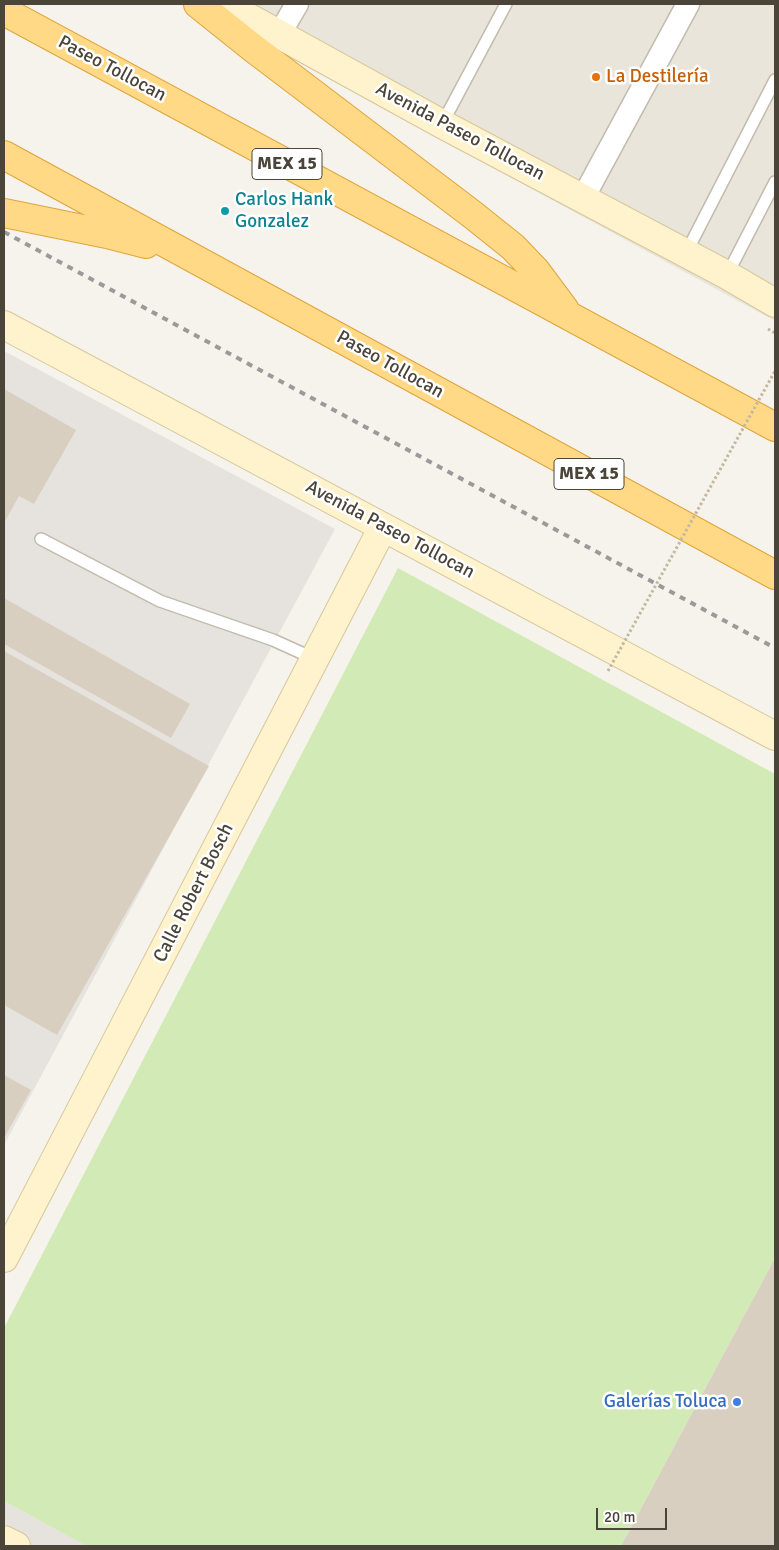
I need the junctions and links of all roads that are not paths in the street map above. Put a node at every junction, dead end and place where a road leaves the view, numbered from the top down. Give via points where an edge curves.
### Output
1 (198, 4) edge
2 (224, 4) edge
3 (297, 4) edge
4 (506, 4) edge
5 (688, 4) edge
6 (4, 11) edge
7 (280, 33) junction
8 (775, 80) edge
9 (442, 124) junction
10 (4, 154) edge
11 (775, 182) edge
12 (583, 198) junction
13 (4, 213) edge
14 (686, 253) junction
15 (191, 256) junction
16 (727, 275) junction
17 (775, 304) edge
18 (570, 317) junction
19 (4, 325) edge
20 (775, 427) edge
21 (383, 528) junction
22 (41, 539) dead end
23 (775, 575) edge
24 (315, 659) junction
25 (775, 736) edge
26 (4, 1258) edge
27 (4, 1540) edge
28 (16, 1546) edge

1 - 18 highway via 513,247 536,271
2 - 7 main road, Avenida Paseo Tollocan
3 - 7 street
4 - 9 lane
5 - 12 street
6 - 18 highway, Paseo Tollocan / MEX 15
7 - 9 main road, Avenida Paseo Tollocan
8 - 14 lane
9 - 12 main road, Avenida Paseo Tollocan
10 - 15 highway, Paseo Tollocan / MEX 15
11 - 16 lane
12 - 14 main road, Avenida Paseo Tollocan
13 - 15 highway via 107,234
14 - 16 main road, Avenida Paseo Tollocan
15 - 23 highway, Paseo Tollocan / MEX 15
16 - 17 main road, Avenida Paseo Tollocan
18 - 20 highway, Paseo Tollocan / MEX 15
19 - 21 main road, Avenida Paseo Tollocan
21 - 24 main road, Calle Robert Bosch
21 - 25 main road, Avenida Paseo Tollocan
22 - 24 lane via 160,600 273,640
24 - 26 main road, Calle Robert Bosch
27 - 28 main road

